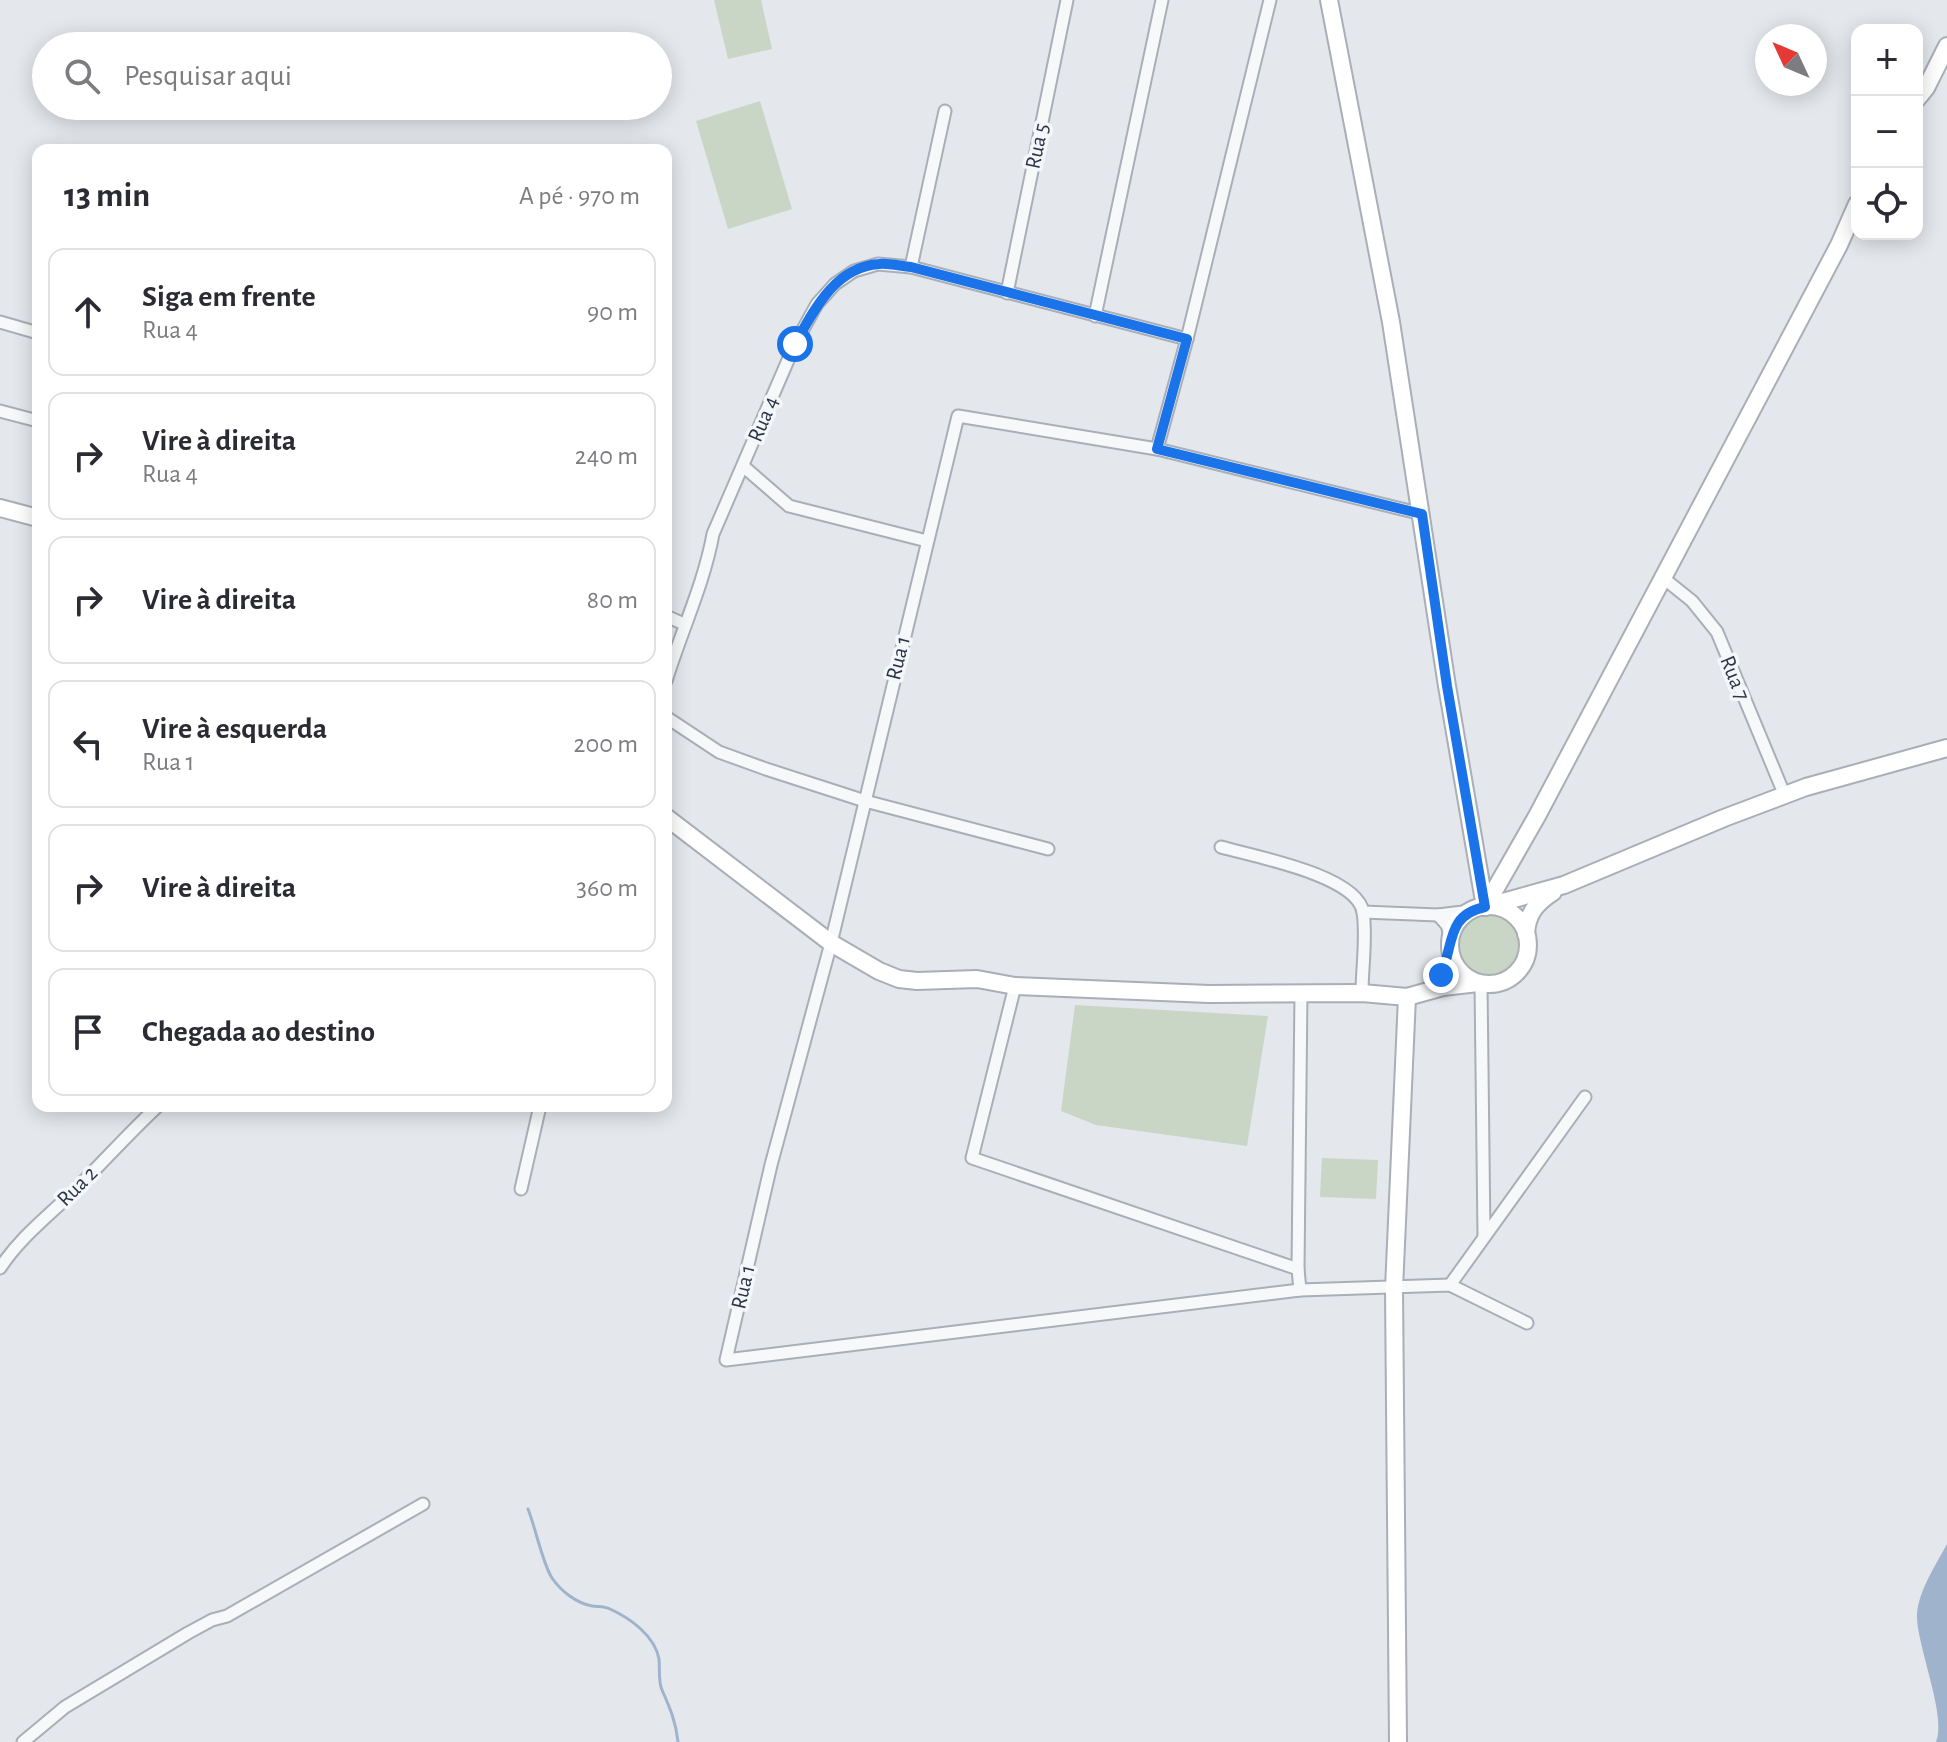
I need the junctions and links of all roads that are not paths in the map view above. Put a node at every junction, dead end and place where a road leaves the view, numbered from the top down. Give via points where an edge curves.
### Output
1 (1067, 0) edge
2 (1162, 0) edge
3 (1270, 0) edge
4 (1329, 0) edge
5 (1947, 46) edge
6 (1919, 96) edge
7 (945, 111) dead end
8 (1851, 218) edge
9 (911, 267) junction
10 (1007, 293) junction
11 (1095, 316) junction
12 (0, 322) edge
13 (32, 331) edge
14 (1187, 339) junction
15 (0, 411) edge
16 (32, 419) edge
17 (1157, 449) junction
18 (743, 466) junction
19 (0, 508) edge
20 (1422, 514) junction
21 (32, 516) edge
22 (927, 541) junction
23 (1662, 577) junction
24 (672, 619) edge
25 (684, 624) junction
26 (672, 662) edge
27 (672, 721) edge
28 (1947, 748) edge
29 (1785, 796) junction
30 (865, 801) junction
31 (672, 822) edge
32 (1221, 847) dead end
33 (1048, 849) dead end
34 (1564, 885) junction
35 (1478, 909) junction
36 (1363, 912) junction
37 (1438, 915) junction
38 (1526, 935) junction
39 (1450, 941) junction
40 (831, 943) junction
41 (1480, 983) junction
42 (1015, 986) junction
43 (1301, 993) junction
44 (1362, 993) junction
45 (1407, 997) junction
46 (1585, 1097) dead end
47 (151, 1112) edge
48 (539, 1112) edge
49 (521, 1189) dead end
50 (1484, 1237) junction
51 (0, 1268) edge
52 (1298, 1269) junction
53 (1450, 1285) junction
54 (1394, 1289) junction
55 (1300, 1290) junction
56 (1527, 1323) dead end
57 (423, 1504) dead end
58 (23, 1742) edge
59 (1398, 1742) edge

1 - 10 street, Rua 5
2 - 11 street
3 - 14 street
4 - 20 main road
5 - 6 main road
7 - 9 street
8 - 23 main road
9 - 10 street, Rua 4
9 - 18 street, Rua 4 via 878,264 854,271 817,304
10 - 11 street, Rua 4
11 - 14 street, Rua 4
12 - 13 street
14 - 17 street
15 - 16 street
17 - 20 street, Rua 1
17 - 22 street, Rua 1 via 958,416
18 - 22 street via 789,506
18 - 25 street, Rua 4 via 713,534
19 - 21 main road
20 - 35 main road
22 - 30 street, Rua 1
23 - 29 street, Rua 7 via 1717,632
23 - 35 main road via 1537,816
24 - 25 street
25 - 26 street, Rua 4
27 - 30 street via 719,752
28 - 29 main road
29 - 34 main road
30 - 33 street
30 - 40 street, Rua 1
31 - 40 main road
32 - 36 street via 1327,878 1354,896
34 - 35 main road
34 - 38 main road via 1535,906
35 - 37 street
35 - 38 main road via 1510,913
35 - 39 main road via 1460,919
36 - 37 street
36 - 44 street
37 - 39 street
38 - 41 main road via 1525,958 1516,973 1501,982
39 - 41 main road via 1458,970
39 - 45 main road via 1441,975
40 - 42 main road via 899,979 977,979
40 - 55 street, Rua 1 via 726,1360
41 - 45 main road
41 - 50 street
42 - 43 main road
42 - 52 street via 972,1158
43 - 44 main road
43 - 52 street
44 - 45 main road
45 - 54 main road
46 - 50 street
47 - 51 street, Rua 2 via 13,1248
48 - 49 street
50 - 53 street
52 - 55 street
53 - 54 street
53 - 56 street
54 - 55 street
54 - 59 main road
57 - 58 street via 188,1633 65,1707

